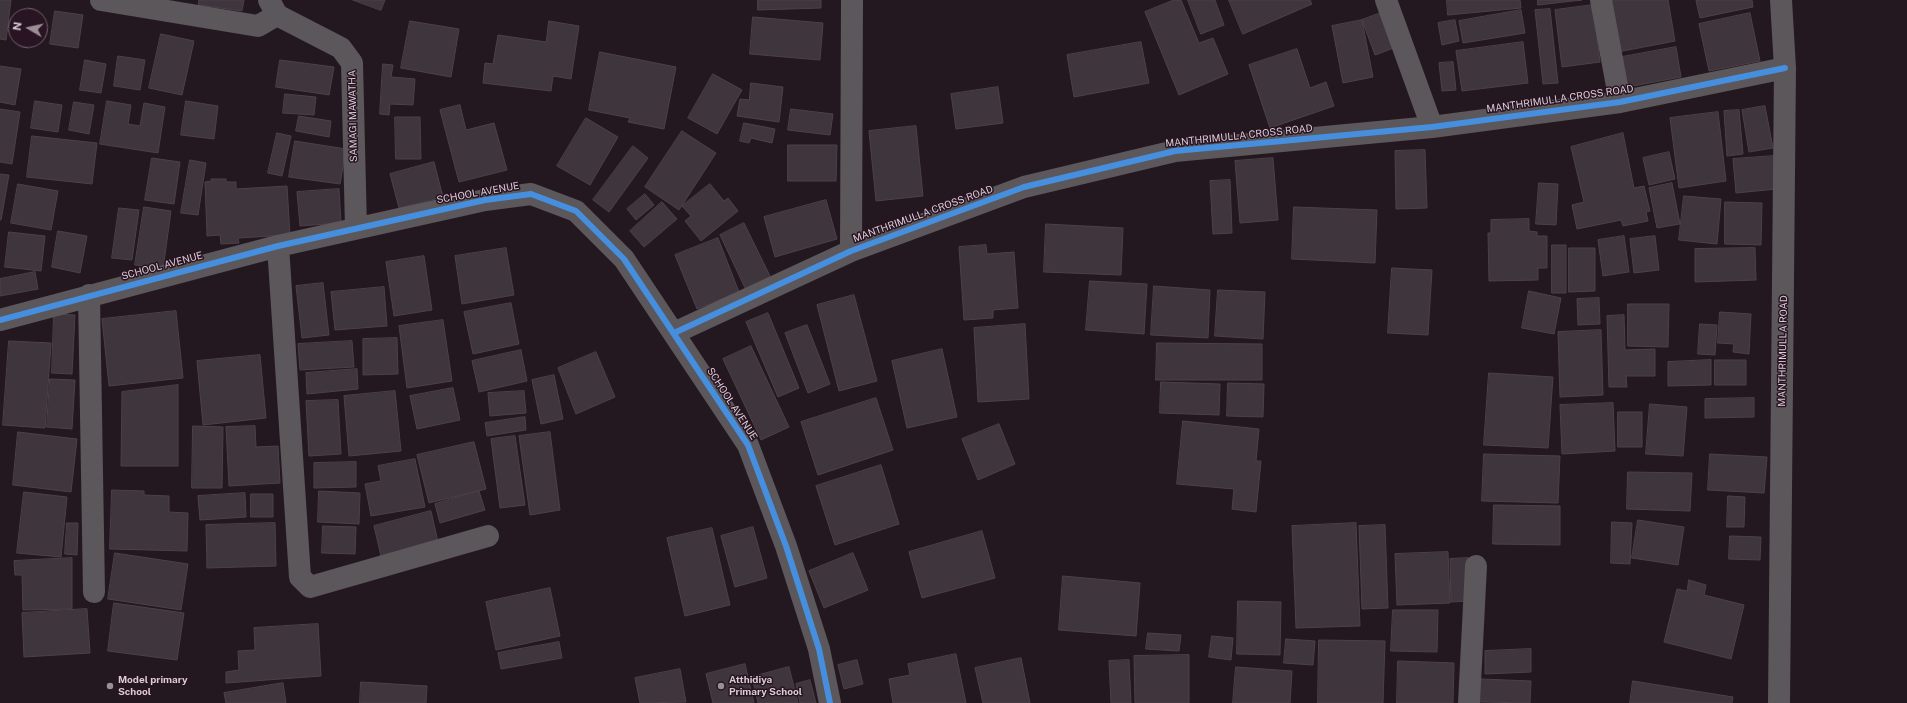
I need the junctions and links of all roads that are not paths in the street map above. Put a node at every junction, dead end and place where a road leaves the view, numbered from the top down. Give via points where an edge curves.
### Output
1 (101, 0) edge
2 (852, 0) edge
3 (1386, 0) edge
4 (1601, 0) edge
5 (1781, 0) edge
6 (273, 8) edge
7 (1785, 68) junction
8 (1620, 102) junction
9 (1432, 127) junction
10 (356, 228) junction
11 (278, 246) junction
12 (851, 251) junction
13 (89, 295) junction
14 (0, 320) edge
15 (674, 333) junction
16 (488, 536) dead end
17 (1476, 566) dead end
18 (94, 592) dead end
19 (830, 703) edge
20 (1469, 703) edge
21 (1779, 703) edge

1 - 6 street via 258,26
2 - 12 street
3 - 9 street
4 - 8 street
5 - 7 street, MANTHRIMULLA ROAD
6 - 10 street, SAMAGI MAWATHA via 341,48 352,63
7 - 8 street, MANTHRIMULLA CROSS ROAD
7 - 21 street, MANTHRIMULLA ROAD
8 - 9 street, MANTHRIMULLA CROSS ROAD
9 - 12 street, MANTHRIMULLA CROSS ROAD via 1175,151 1024,187
10 - 11 street, SCHOOL AVENUE
10 - 15 street, SCHOOL AVENUE via 485,200 531,194 576,211 624,259
11 - 13 street, SCHOOL AVENUE
11 - 16 street via 300,577 310,587
12 - 15 street, MANTHRIMULLA CROSS ROAD
13 - 14 street, SCHOOL AVENUE
13 - 18 street
15 - 19 street, SCHOOL AVENUE via 748,445 786,546 817,641
17 - 20 street

